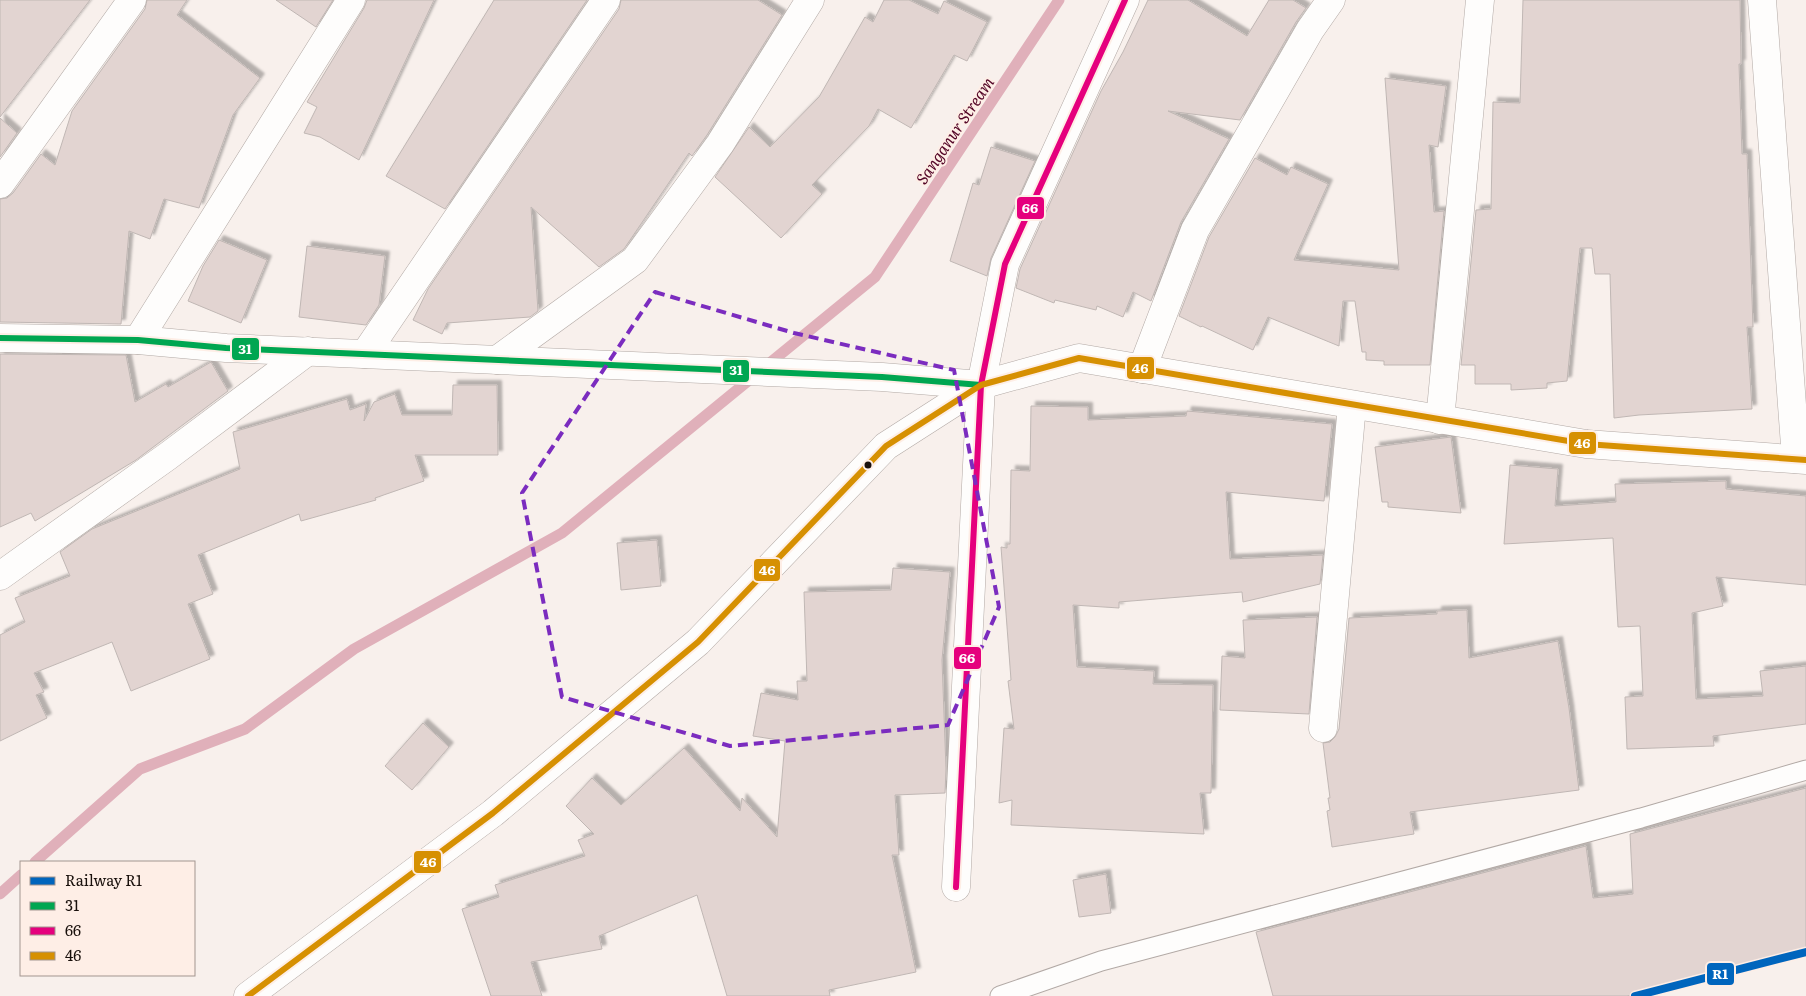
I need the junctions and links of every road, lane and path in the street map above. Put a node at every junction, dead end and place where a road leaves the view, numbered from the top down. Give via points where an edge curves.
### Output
1 (132, 0) edge
2 (351, 0) edge
3 (606, 0) edge
4 (810, 0) edge
5 (1125, 0) edge
6 (1330, 0) edge
7 (1480, 0) edge
8 (1762, 0) edge
9 (0, 184) edge
10 (0, 338) edge
11 (138, 340) junction
12 (308, 351) junction
13 (365, 354) junction
14 (497, 360) junction
15 (1142, 369) junction
16 (980, 386) junction
17 (1352, 405) junction
18 (1440, 420) junction
19 (1801, 459) edge
20 (0, 576) edge
21 (1323, 728) dead end
22 (1806, 770) edge
23 (956, 887) dead end
24 (248, 996) edge
25 (1000, 996) edge

1 - 9 street
2 - 11 street
3 - 13 street
4 - 14 street via 720,144 635,260
5 - 16 street via 1005,264
6 - 15 street via 1195,230
7 - 18 street
8 - 19 street
10 - 11 street
11 - 12 street
12 - 13 street
12 - 20 street
13 - 14 street
14 - 16 street via 882,377
15 - 16 street via 1079,358
15 - 17 street
16 - 23 street
16 - 24 street via 886,446 698,642 493,813
17 - 18 street
17 - 21 street
18 - 19 street via 1586,444
22 - 25 lane via 1641,818 1100,961

